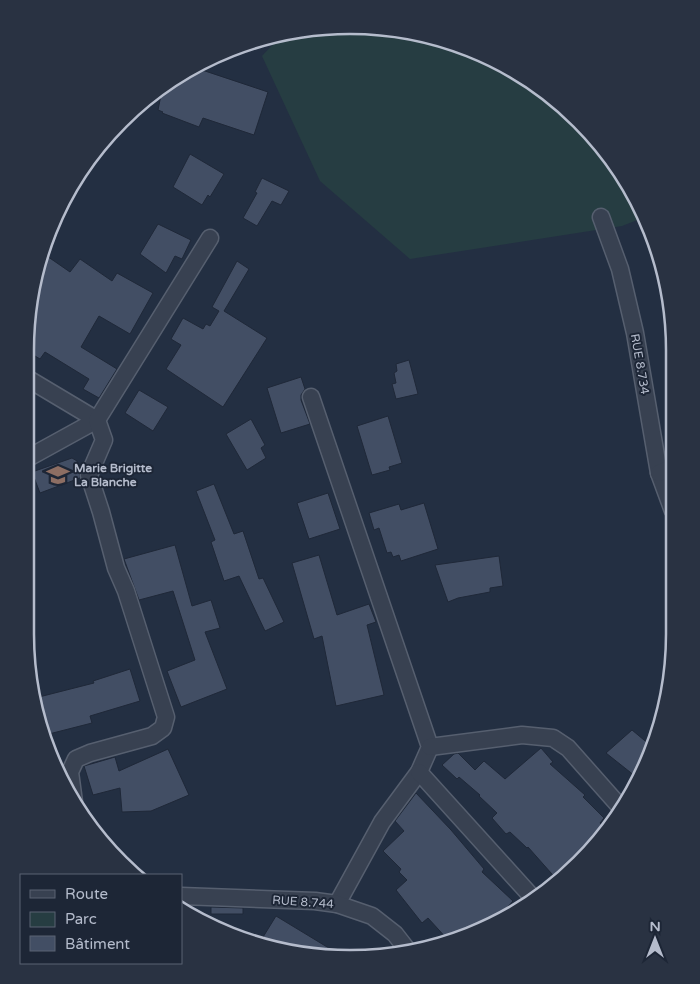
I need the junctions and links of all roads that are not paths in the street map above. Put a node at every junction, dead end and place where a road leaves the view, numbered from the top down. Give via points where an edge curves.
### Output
1 (601, 217) dead end
2 (210, 238) dead end
3 (34, 382) edge
4 (311, 397) dead end
5 (97, 420) junction
6 (34, 455) edge
7 (666, 470) edge
8 (430, 747) junction
9 (419, 772) junction
10 (72, 784) edge
11 (617, 803) edge
12 (530, 894) edge
13 (182, 896) edge
14 (337, 904) junction
15 (404, 946) edge

1 - 7 street, RUE 8.734 via 620,269
2 - 5 street
3 - 5 street
4 - 8 street
5 - 6 street
5 - 10 street via 104,440 89,475 166,717 163,728 152,736 76,759 70,772
8 - 9 street
8 - 11 street via 522,735 553,738 568,748
9 - 12 street
9 - 14 street via 382,822
13 - 14 street, RUE 8.744
14 - 15 street, RUE 8.744 via 372,916

